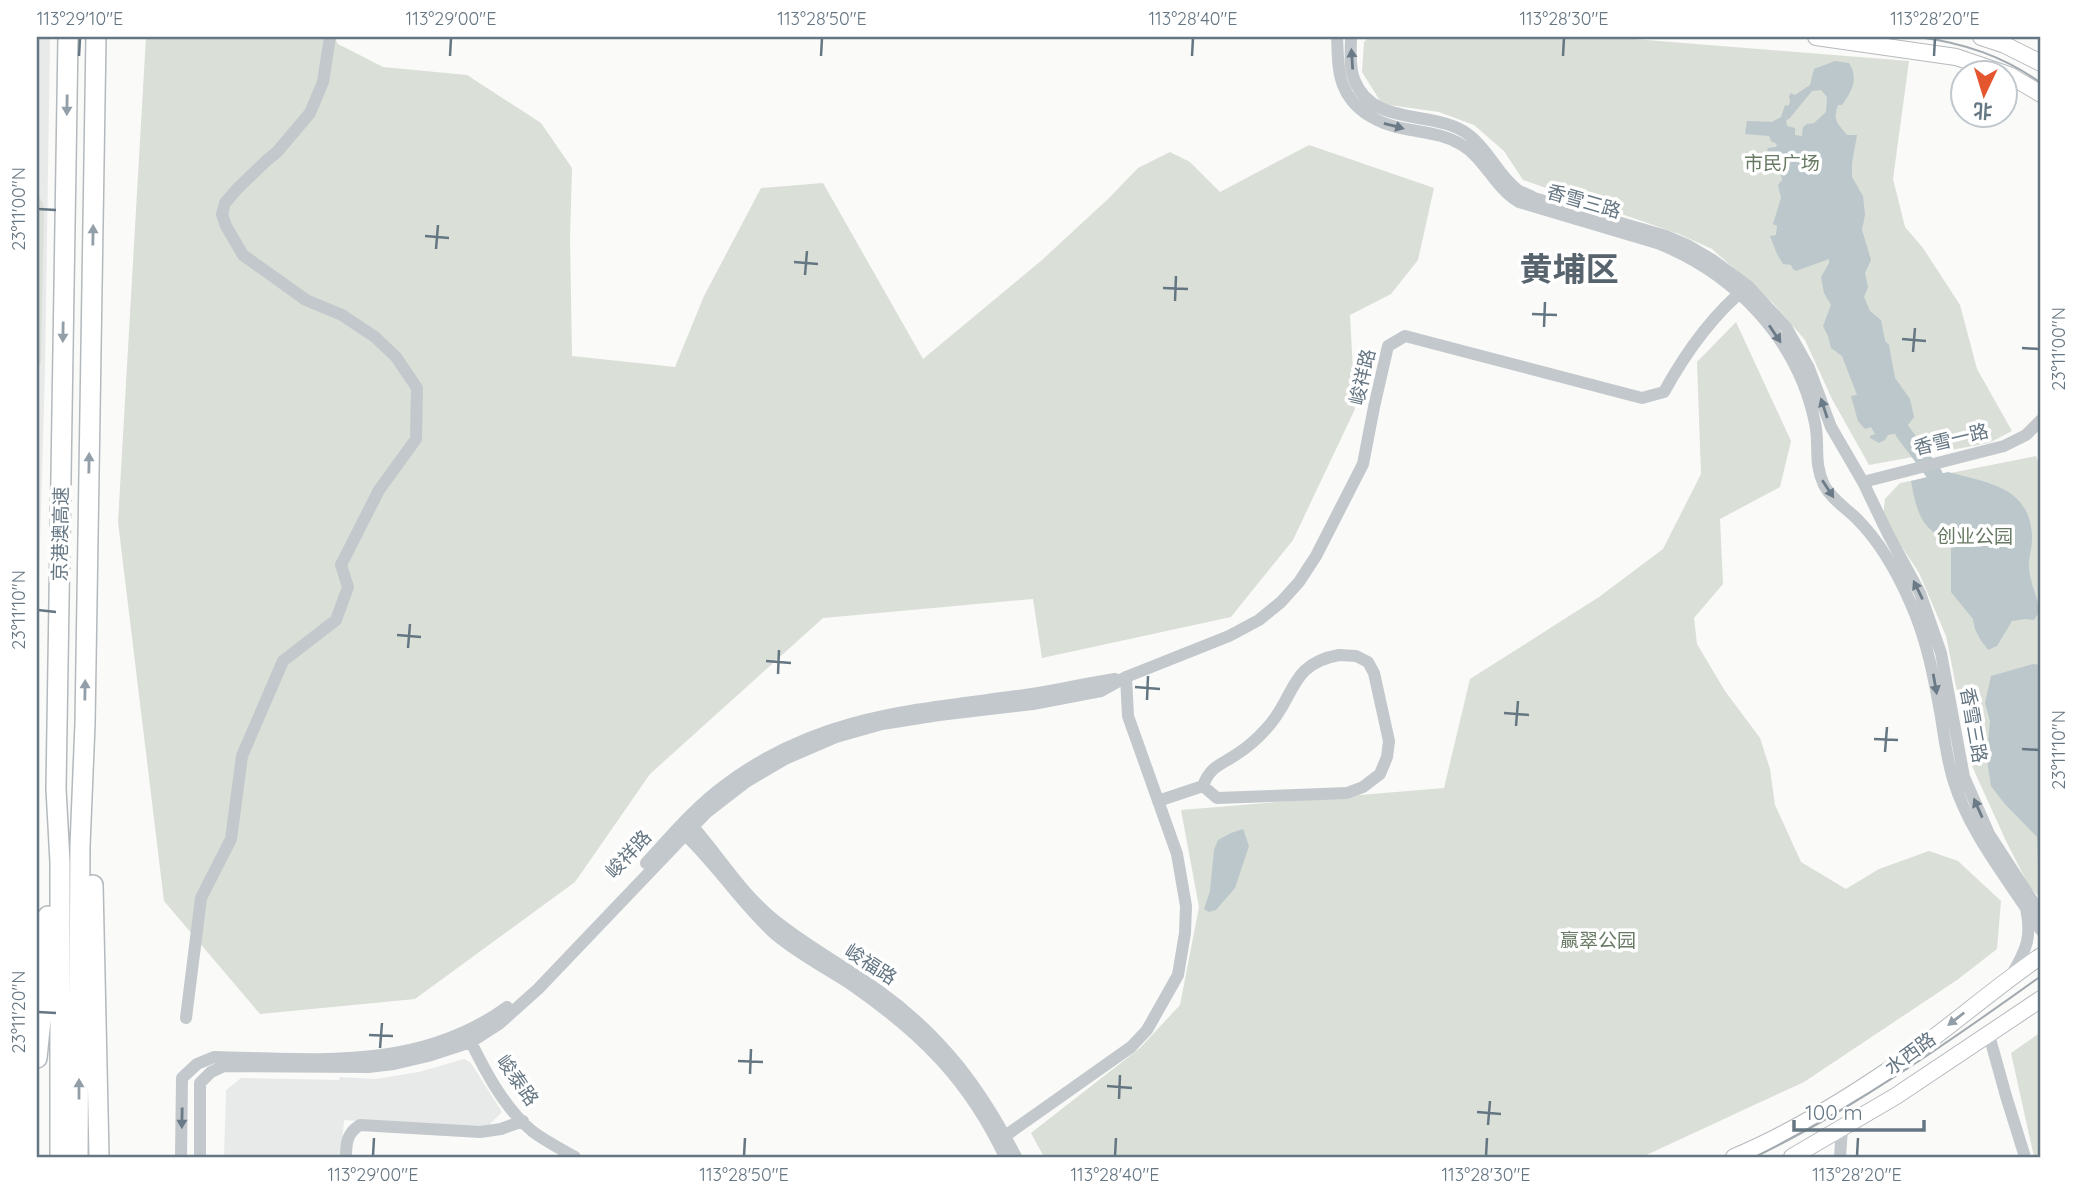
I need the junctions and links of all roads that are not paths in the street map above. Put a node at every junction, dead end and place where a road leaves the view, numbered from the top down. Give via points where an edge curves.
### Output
1 (68, 37) edge
2 (96, 37) edge
3 (330, 37) edge
4 (1337, 37) edge
5 (1350, 37) edge
6 (1816, 37) edge
7 (1981, 37) edge
8 (1875, 40) edge
9 (2041, 63) edge
10 (2041, 94) edge
11 (1743, 289) junction
12 (2041, 420) edge
13 (1863, 482) junction
14 (1126, 677) junction
15 (85, 724) junction
16 (1203, 786) junction
17 (56, 789) junction
18 (1158, 801) junction
19 (686, 827) junction
20 (2036, 910) edge
21 (2041, 930) edge
22 (2041, 956) edge
23 (2010, 977) junction
24 (2041, 999) edge
25 (186, 1018) dead end
26 (1989, 1035) junction
27 (468, 1037) junction
28 (37, 1058) edge
29 (523, 1121) junction
30 (1842, 1128) junction
31 (1005, 1136) junction
32 (60, 1157) edge
33 (78, 1157) edge
34 (99, 1157) edge
35 (181, 1157) edge
36 (200, 1157) edge
37 (346, 1157) edge
38 (575, 1157) edge
39 (1005, 1157) edge
40 (1016, 1157) edge
41 (1734, 1157) edge
42 (1791, 1157) edge
43 (1840, 1157) edge
44 (2024, 1157) edge

1 -> 17 highway, 京港澳高速
15 -> 2 highway, 京港澳高速
3 - 25 street via 323,82 310,113 278,152 231,196 222,214 243,255 306,300 342,315 396,357 417,388 416,439 379,490 341,565 348,587 336,620 283,661 242,756 231,839 201,898
4 -> 11 street, 香雪三路 via 1343,85 1362,111 1376,121 1455,141 1519,202 1676,250
11 -> 5 street, 香雪三路 via 1714,261 1687,245 1518,190 1480,144 1454,126 1396,115 1375,106 1354,79
6 - 8 main road
7 - 9 main road
8 - 10 main road via 1975,62
13 -> 11 street, 香雪三路 via 1830,427 1798,346 1786,327
11 - 14 street, 峻祥路 via 1693,343 1664,392 1642,398 1405,336 1388,346 1363,464 1299,582 1259,620
11 -> 20 street, 香雪三路 via 1777,335 1802,382 1815,423 1817,469 1826,489 1888,559 1918,620 1953,780 1967,817
12 - 13 street, 香雪一路 via 2011,443
20 -> 13 street, 香雪三路 via 1989,834 1964,777 1938,640 1920,593
14 - 18 street via 1128,716
14 - 19 street, 峻祥路 via 847,723 797,743 726,784 699,806
33 -> 15 highway, 京港澳高速
15 - 34 highway
16 - 16 street via 1217,798 1347,793 1363,787 1380,774 1389,741 1368,662 1339,655 1311,664 1268,727 1207,774
16 - 18 street
17 - 28 highway
17 - 32 highway, 京港澳高速
18 - 31 street via 1177,854 1186,906 1178,975 1147,1030 1131,1047
19 - 27 street, 峻祥路 via 538,989 499,1024
19 - 31 street, 峻福路 via 770,917 877,989 941,1043
19 - 39 street, 峻福路 via 695,844 775,934 911,1028 932,1049 988,1123
20 - 21 street, 香雪三路
20 - 23 street via 2027,943
22 - 23 main road, 水西路
23 -> 41 main road, 水西路 via 1897,1064 1791,1131
24 - 26 main road, 水西路
26 - 30 main road, 水西路
26 - 44 street
27 - 29 street, 峻泰路 via 499,1091
27 -> 35 street, 峻祥路 via 381,1055 214,1057 197,1064 183,1078
27 - 36 street, 峻祥路 via 428,1056 368,1067 224,1066 200,1083
29 - 37 street via 480,1132 360,1125 349,1136
29 - 38 street, 峻泰路
30 - 42 main road, 水西路
30 - 43 street
31 - 40 street, 峻福路

